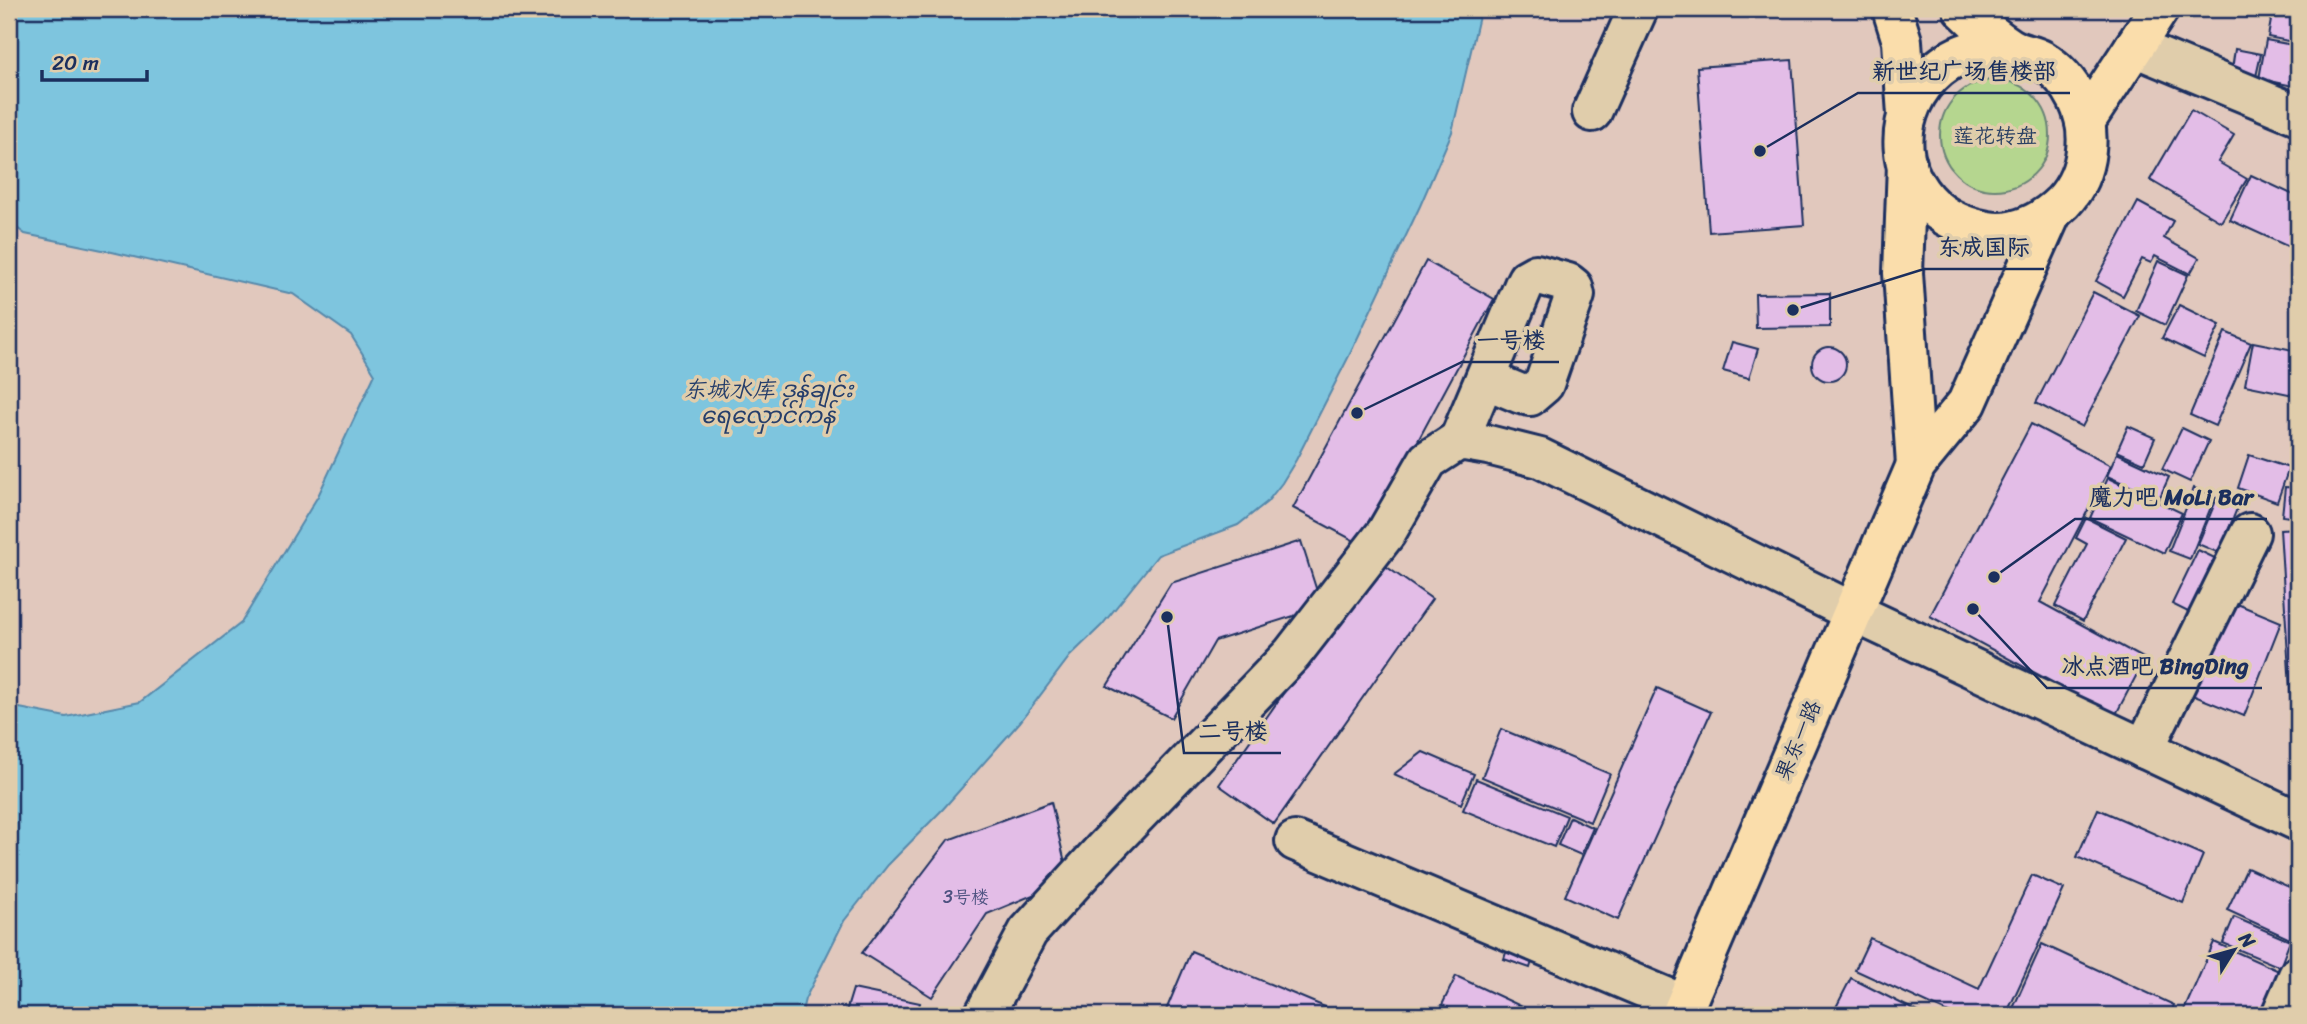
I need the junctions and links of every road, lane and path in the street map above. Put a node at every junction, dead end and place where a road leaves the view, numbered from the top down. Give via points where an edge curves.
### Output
1 (1638, 9) edge
2 (1892, 9) edge
3 (1963, 9) edge
4 (2159, 9) edge
5 (2134, 47) junction
6 (2013, 49) junction
7 (1592, 112) dead end
8 (2298, 114) edge
9 (1908, 117) junction
10 (2085, 121) junction
11 (1907, 163) junction
12 (2051, 214) junction
13 (1485, 379) dead end
14 (1458, 440) junction
15 (1916, 465) junction
16 (2250, 533) dead end
17 (1853, 612) junction
18 (2144, 749) junction
19 (2298, 821) edge
20 (1296, 841) dead end
21 (2298, 976) edge
22 (1683, 1010) edge
23 (984, 1015) edge
24 (2281, 1015) edge

1 - 7 street
2 - 9 main road via 1902,41
3 - 6 main road
4 - 5 main road
5 - 8 street
5 - 10 main road
6 - 9 main road via 1982,48 1953,58 1928,77 1911,103
6 - 10 main road via 2042,60 2066,80
9 - 11 main road via 1903,132
10 - 12 main road via 2085,165 2072,192
11 - 12 main road via 1919,192 1940,214 1966,228 1996,233 2026,228
11 - 15 main road via 1903,273
12 - 15 main road via 1967,403
13 - 14 street
14 - 17 street via 1540,458
14 - 23 street via 1428,460 1386,533 1293,654 1028,932
15 - 17 main road, 果东一路
16 - 18 street
17 - 18 street
17 - 22 main road, 果东一路
18 - 19 street
20 - 22 street
21 - 24 street

